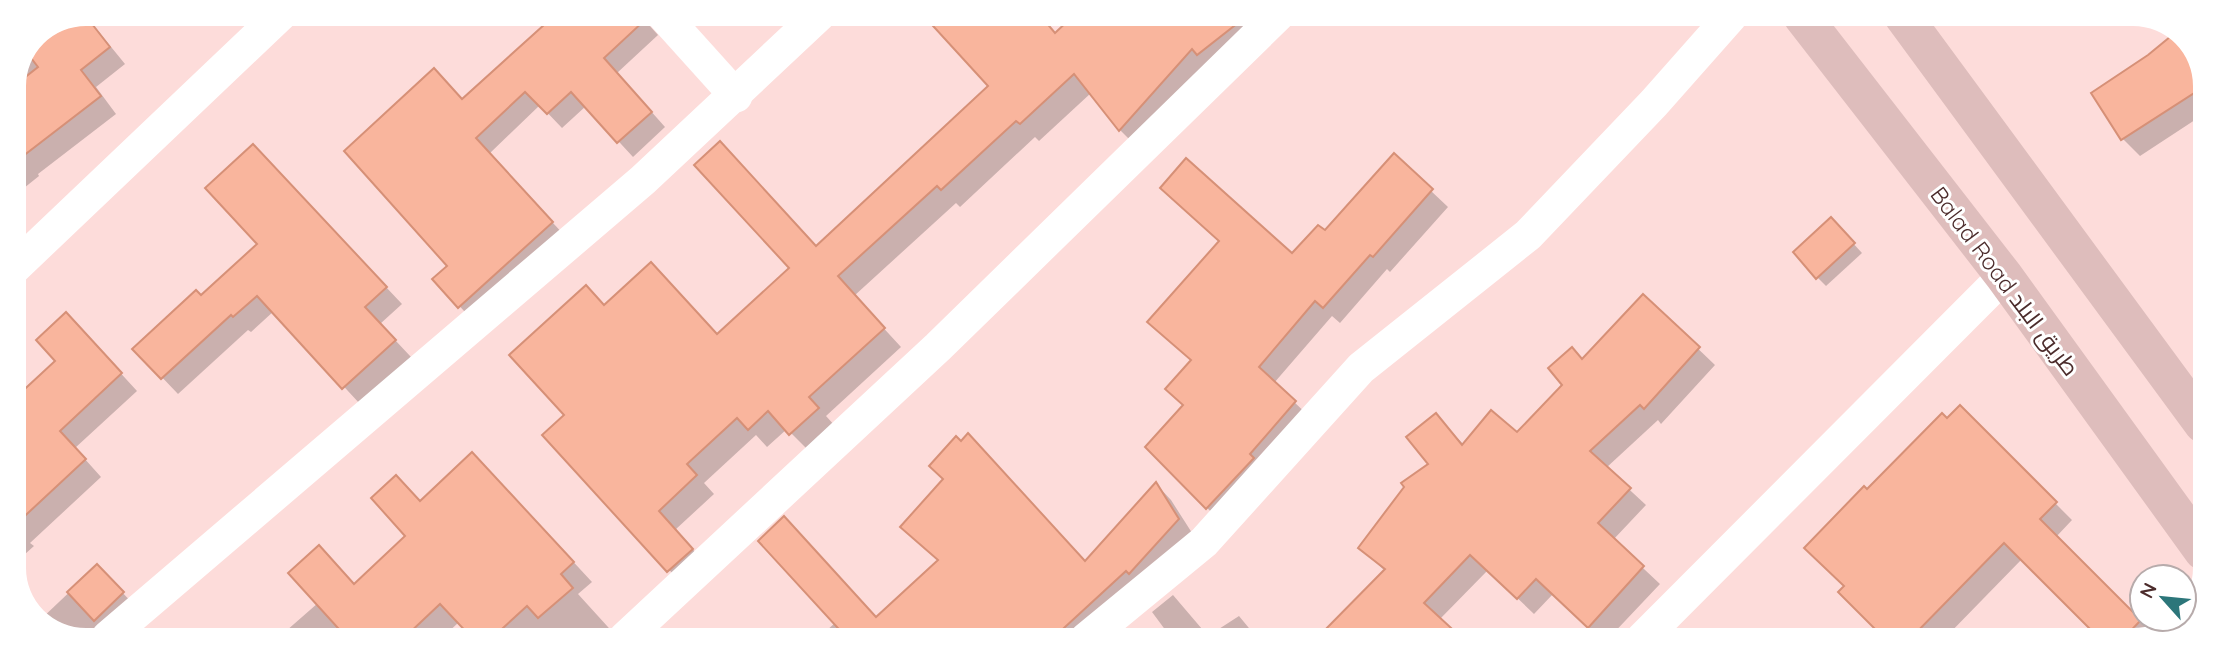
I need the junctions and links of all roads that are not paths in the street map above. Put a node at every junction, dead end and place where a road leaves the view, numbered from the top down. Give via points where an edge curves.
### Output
1 (268, 26) edge
2 (673, 26) edge
3 (808, 26) edge
4 (1267, 26) edge
5 (1722, 26) edge
6 (1810, 26) edge
7 (1910, 26) edge
8 (736, 96) junction
9 (26, 257) edge
10 (2004, 276) junction
11 (2193, 410) edge
12 (2193, 537) edge
13 (120, 628) edge
14 (636, 628) edge
15 (1099, 628) edge
16 (1653, 628) edge

1 - 9 street
2 - 8 street
3 - 8 street
4 - 14 street via 938,347
5 - 15 street via 1528,235 1361,369 1204,542
6 - 10 highway, Balad Road طريق البلد
7 - 11 highway
8 - 13 street
10 - 12 highway, Balad Road طريق البلد
10 - 16 street

